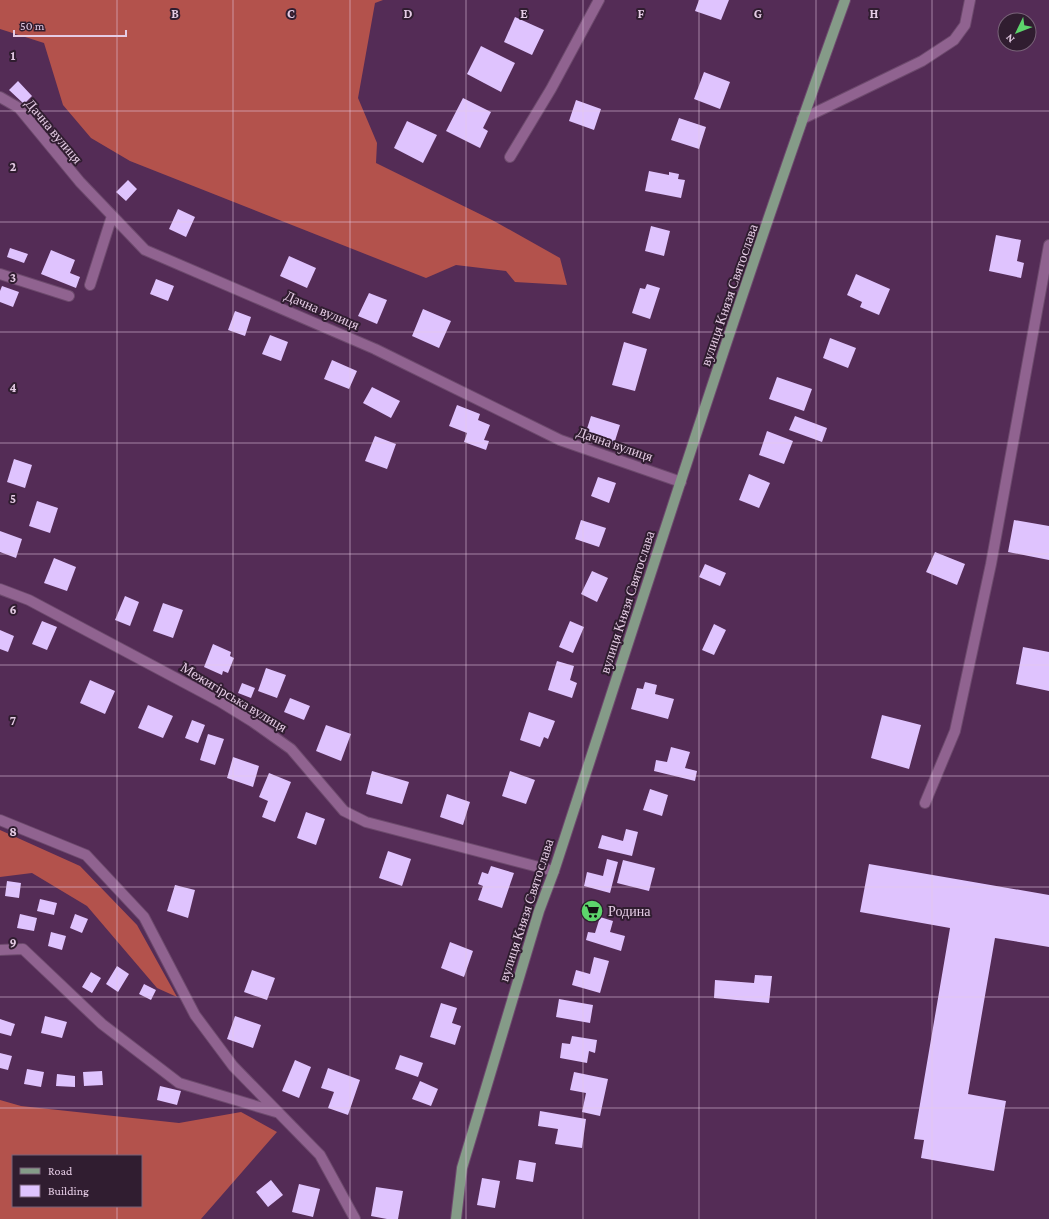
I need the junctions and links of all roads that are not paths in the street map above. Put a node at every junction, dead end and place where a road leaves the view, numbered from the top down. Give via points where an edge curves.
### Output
1 (599, 0) edge
2 (846, 0) edge
3 (970, 0) edge
4 (0, 97) edge
5 (802, 119) junction
6 (510, 157) dead end
7 (112, 216) junction
8 (1049, 245) edge
9 (0, 274) edge
10 (90, 285) dead end
11 (69, 296) dead end
12 (681, 482) junction
13 (0, 589) edge
14 (925, 803) dead end
15 (0, 820) edge
16 (554, 871) junction
17 (0, 950) edge
18 (278, 1112) junction
19 (355, 1219) edge
20 (456, 1219) edge

1 - 6 street via 551,89
2 - 5 main road, вулиця Князя Святослава
3 - 5 street via 965,25 954,40 922,61
4 - 7 street, Дачна вулиця via 19,108 80,182
5 - 12 main road, вулиця Князя Святослава
7 - 10 street
7 - 12 street, Дачна вулиця via 145,250 375,349 560,440
8 - 14 street via 991,564 955,731
9 - 11 street
12 - 16 main road, вулиця Князя Святослава
13 - 16 street, Межигірська вулиця via 29,600 219,701 253,722 291,748 344,811 366,822
15 - 18 street via 86,855 144,917 195,1015 233,1066
16 - 20 main road, вулиця Князя Святослава via 539,911 462,1168
17 - 18 street via 22,949 102,1024 179,1083
18 - 19 street via 320,1155

